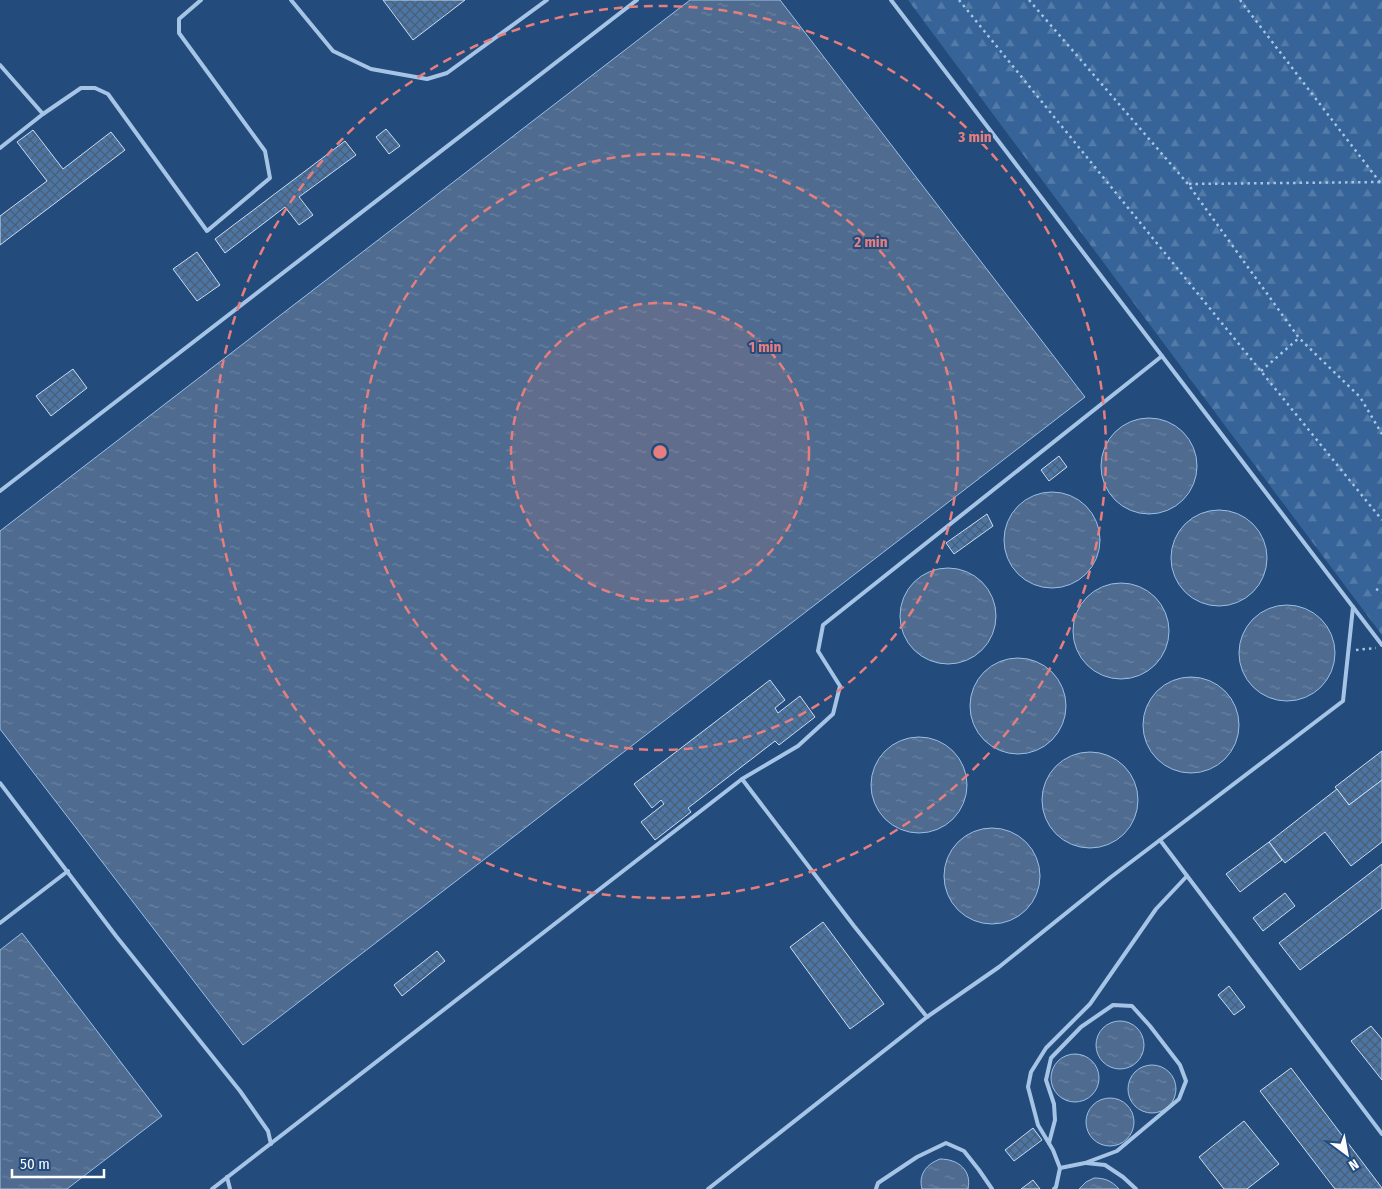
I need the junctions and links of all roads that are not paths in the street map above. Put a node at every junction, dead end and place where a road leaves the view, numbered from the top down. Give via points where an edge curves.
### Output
1 (201, 0) edge
2 (291, 0) edge
3 (547, 0) edge
4 (637, 0) edge
5 (891, 0) edge
6 (0, 65) edge
7 (43, 114) junction
8 (0, 148) edge
9 (1162, 356) junction
10 (0, 491) edge
11 (1353, 607) junction
12 (1382, 646) edge
13 (742, 779) junction
14 (0, 784) edge
15 (1160, 840) junction
16 (68, 871) junction
17 (1187, 876) junction
18 (0, 923) edge
19 (927, 1017) junction
20 (1382, 1134) edge
21 (1050, 1143) junction
22 (271, 1144) junction
23 (1085, 1163) junction
24 (1060, 1168) junction
25 (228, 1177) junction
26 (212, 1189) edge
27 (230, 1189) edge
28 (708, 1189) edge
29 (876, 1189) edge
30 (992, 1189) edge
31 (1054, 1189) edge
32 (1136, 1189) edge

1 - 7 lane via 179,20 179,33 265,151 270,178 207,230 108,94 96,88 81,88
2 - 3 lane via 333,51 371,70 426,78 447,73
4 - 10 lane
5 - 9 lane
6 - 7 lane
7 - 8 lane
9 - 11 lane
9 - 13 lane via 822,625 818,651 840,686 833,714 798,746
11 - 12 lane
11 - 15 lane via 1343,701
13 - 19 lane
13 - 22 lane
14 - 16 lane
15 - 17 lane
15 - 19 lane via 998,968
16 - 18 lane
16 - 22 lane via 240,1091 268,1130
17 - 20 lane
17 - 21 lane via 1156,909 1090,1004 1046,1048 1031,1072 1028,1087 1038,1125
19 - 28 lane
21 - 23 lane via 1054,1104 1046,1080 1051,1058 1081,1027 1113,1005 1132,1006 1180,1065 1186,1081 1179,1099 1146,1128 1117,1151
21 - 24 lane
22 - 25 lane
23 - 24 lane
23 - 32 lane via 1105,1165
24 - 31 lane
25 - 26 lane
25 - 27 lane
29 - 30 lane via 878,1183 917,1157 946,1143 964,1151

